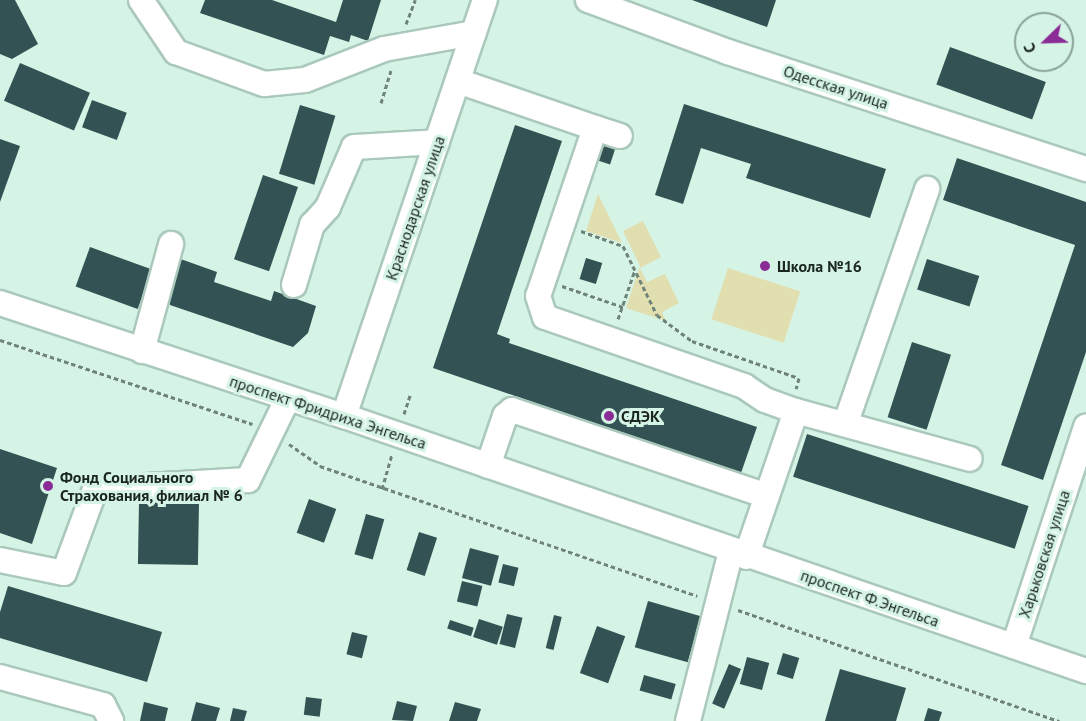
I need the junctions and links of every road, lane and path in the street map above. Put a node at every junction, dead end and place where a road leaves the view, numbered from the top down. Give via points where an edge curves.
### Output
1 (141, 0) edge
2 (485, 0) edge
3 (588, 0) edge
4 (474, 33) junction
5 (458, 81) junction
6 (595, 128) junction
7 (620, 136) dead end
8 (437, 142) junction
9 (1086, 169) edge
10 (927, 189) dead end
11 (562, 225) junction
12 (171, 244) dead end
13 (635, 270) junction
14 (543, 280) junction
15 (294, 285) dead end
16 (1, 307) edge
17 (623, 307) junction
18 (0, 340) edge
19 (611, 341) junction
20 (142, 351) junction
21 (288, 398) junction
22 (792, 410) junction
23 (344, 416) junction
24 (846, 422) junction
25 (1086, 427) edge
26 (270, 433) junction
27 (970, 459) dead end
28 (488, 466) junction
29 (767, 496) junction
30 (655, 525) joint
31 (739, 554) junction
32 (0, 560) edge
33 (718, 603) junction
34 (1014, 646) junction
35 (1086, 671) edge
36 (0, 677) edge
37 (111, 721) edge
38 (688, 721) edge
39 (1059, 721) edge

1 - 4 street via 176,52 264,84 305,80 384,49
2 - 4 street, Краснодарская улица
3 - 9 street, Одесская улица via 728,52
4 - 5 street, Краснодарская улица
5 - 6 street
5 - 8 street, Краснодарская улица
6 - 7 street
6 - 11 street
8 - 15 street via 354,147 328,207 312,225
8 - 23 street, Краснодарская улица
10 - 24 street
11 - 13 path via 623,246
11 - 14 street
12 - 20 street
13 - 17 path
13 - 22 path via 657,315 692,341 799,378
14 - 17 path
14 - 19 street via 538,303 545,317
16 - 20 street, проспект Фридриха Энгельса
17 - 19 path
18 - 26 path
19 - 22 street via 744,386 765,400
20 - 21 street, проспект Фридриха Энгельса
21 - 23 street, проспект Фридриха Энгельса
21 - 26 street
22 - 24 street
22 - 29 street
23 - 28 street, проспект Фридриха Энгельса
24 - 27 street
25 - 34 street, Харьковская улица
26 - 32 street via 248,480 95,489 63,573
26 - 33 path via 320,466
28 - 29 street via 505,416 512,410
28 - 30 street, проспект Фридриха Энгельса
29 - 31 street
30 - 31 street, проспект Ф.Энгельса
31 - 33 street
31 - 34 street, проспект Ф.Энгельса
33 - 38 street
33 - 39 path
34 - 35 street, проспект Ф.Энгельса
36 - 37 street via 103,705

